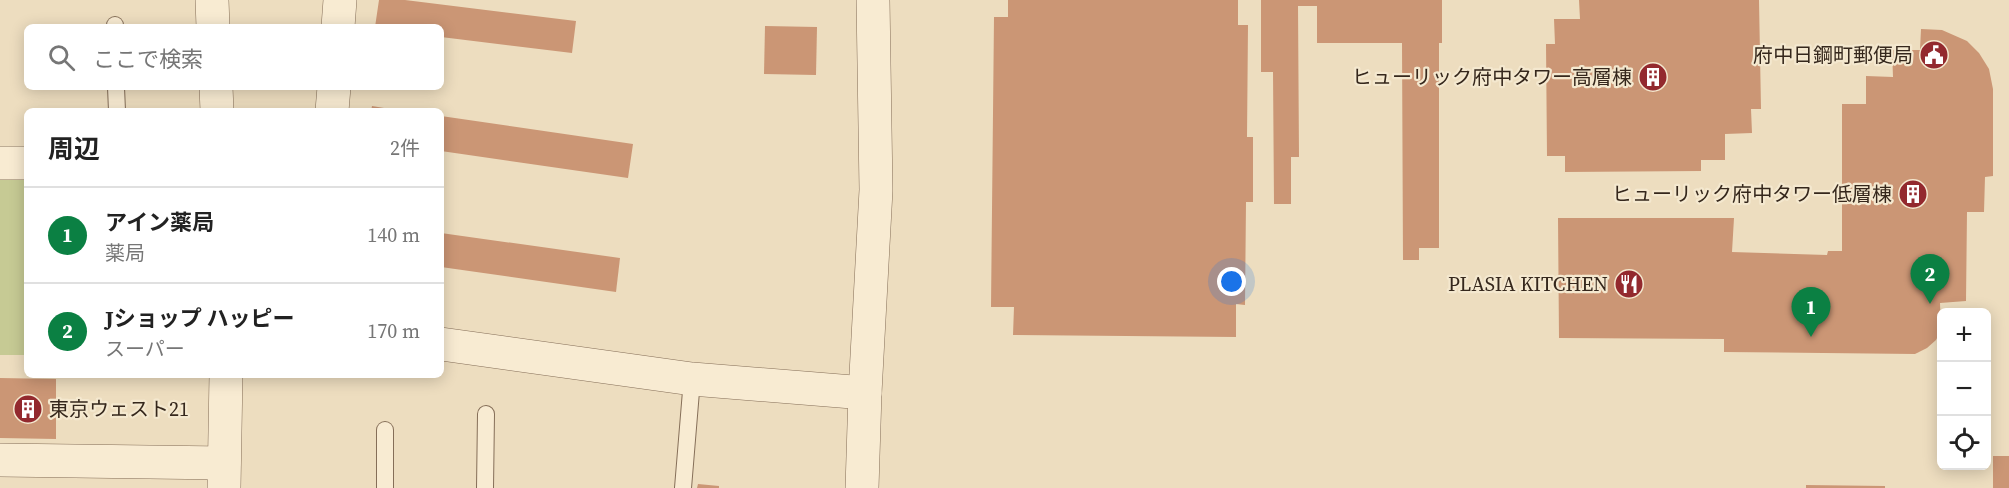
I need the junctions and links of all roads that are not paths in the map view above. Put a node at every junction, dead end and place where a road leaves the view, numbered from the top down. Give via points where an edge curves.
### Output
1 (212, 0) edge
2 (340, 0) edge
3 (873, 0) edge
4 (213, 24) edge
5 (338, 24) edge
6 (116, 90) edge
7 (216, 90) edge
8 (334, 90) edge
9 (117, 108) edge
10 (217, 108) edge
11 (332, 108) edge
12 (0, 163) edge
13 (24, 163) edge
14 (444, 344) edge
15 (226, 378) edge
16 (693, 379) junction
17 (865, 393) junction
18 (486, 414) dead end
19 (385, 430) dead end
20 (0, 460) edge
21 (224, 476) edge
22 (385, 488) edge
23 (485, 488) edge
24 (683, 488) edge
25 (862, 488) edge

1 - 4 street
2 - 5 street
3 - 17 street via 876,190
6 - 9 lane
7 - 10 street
8 - 11 street
12 - 13 street
14 - 16 street
15 - 21 street
16 - 17 street
16 - 24 lane
17 - 25 street
18 - 23 lane
19 - 22 lane
20 - 21 street

